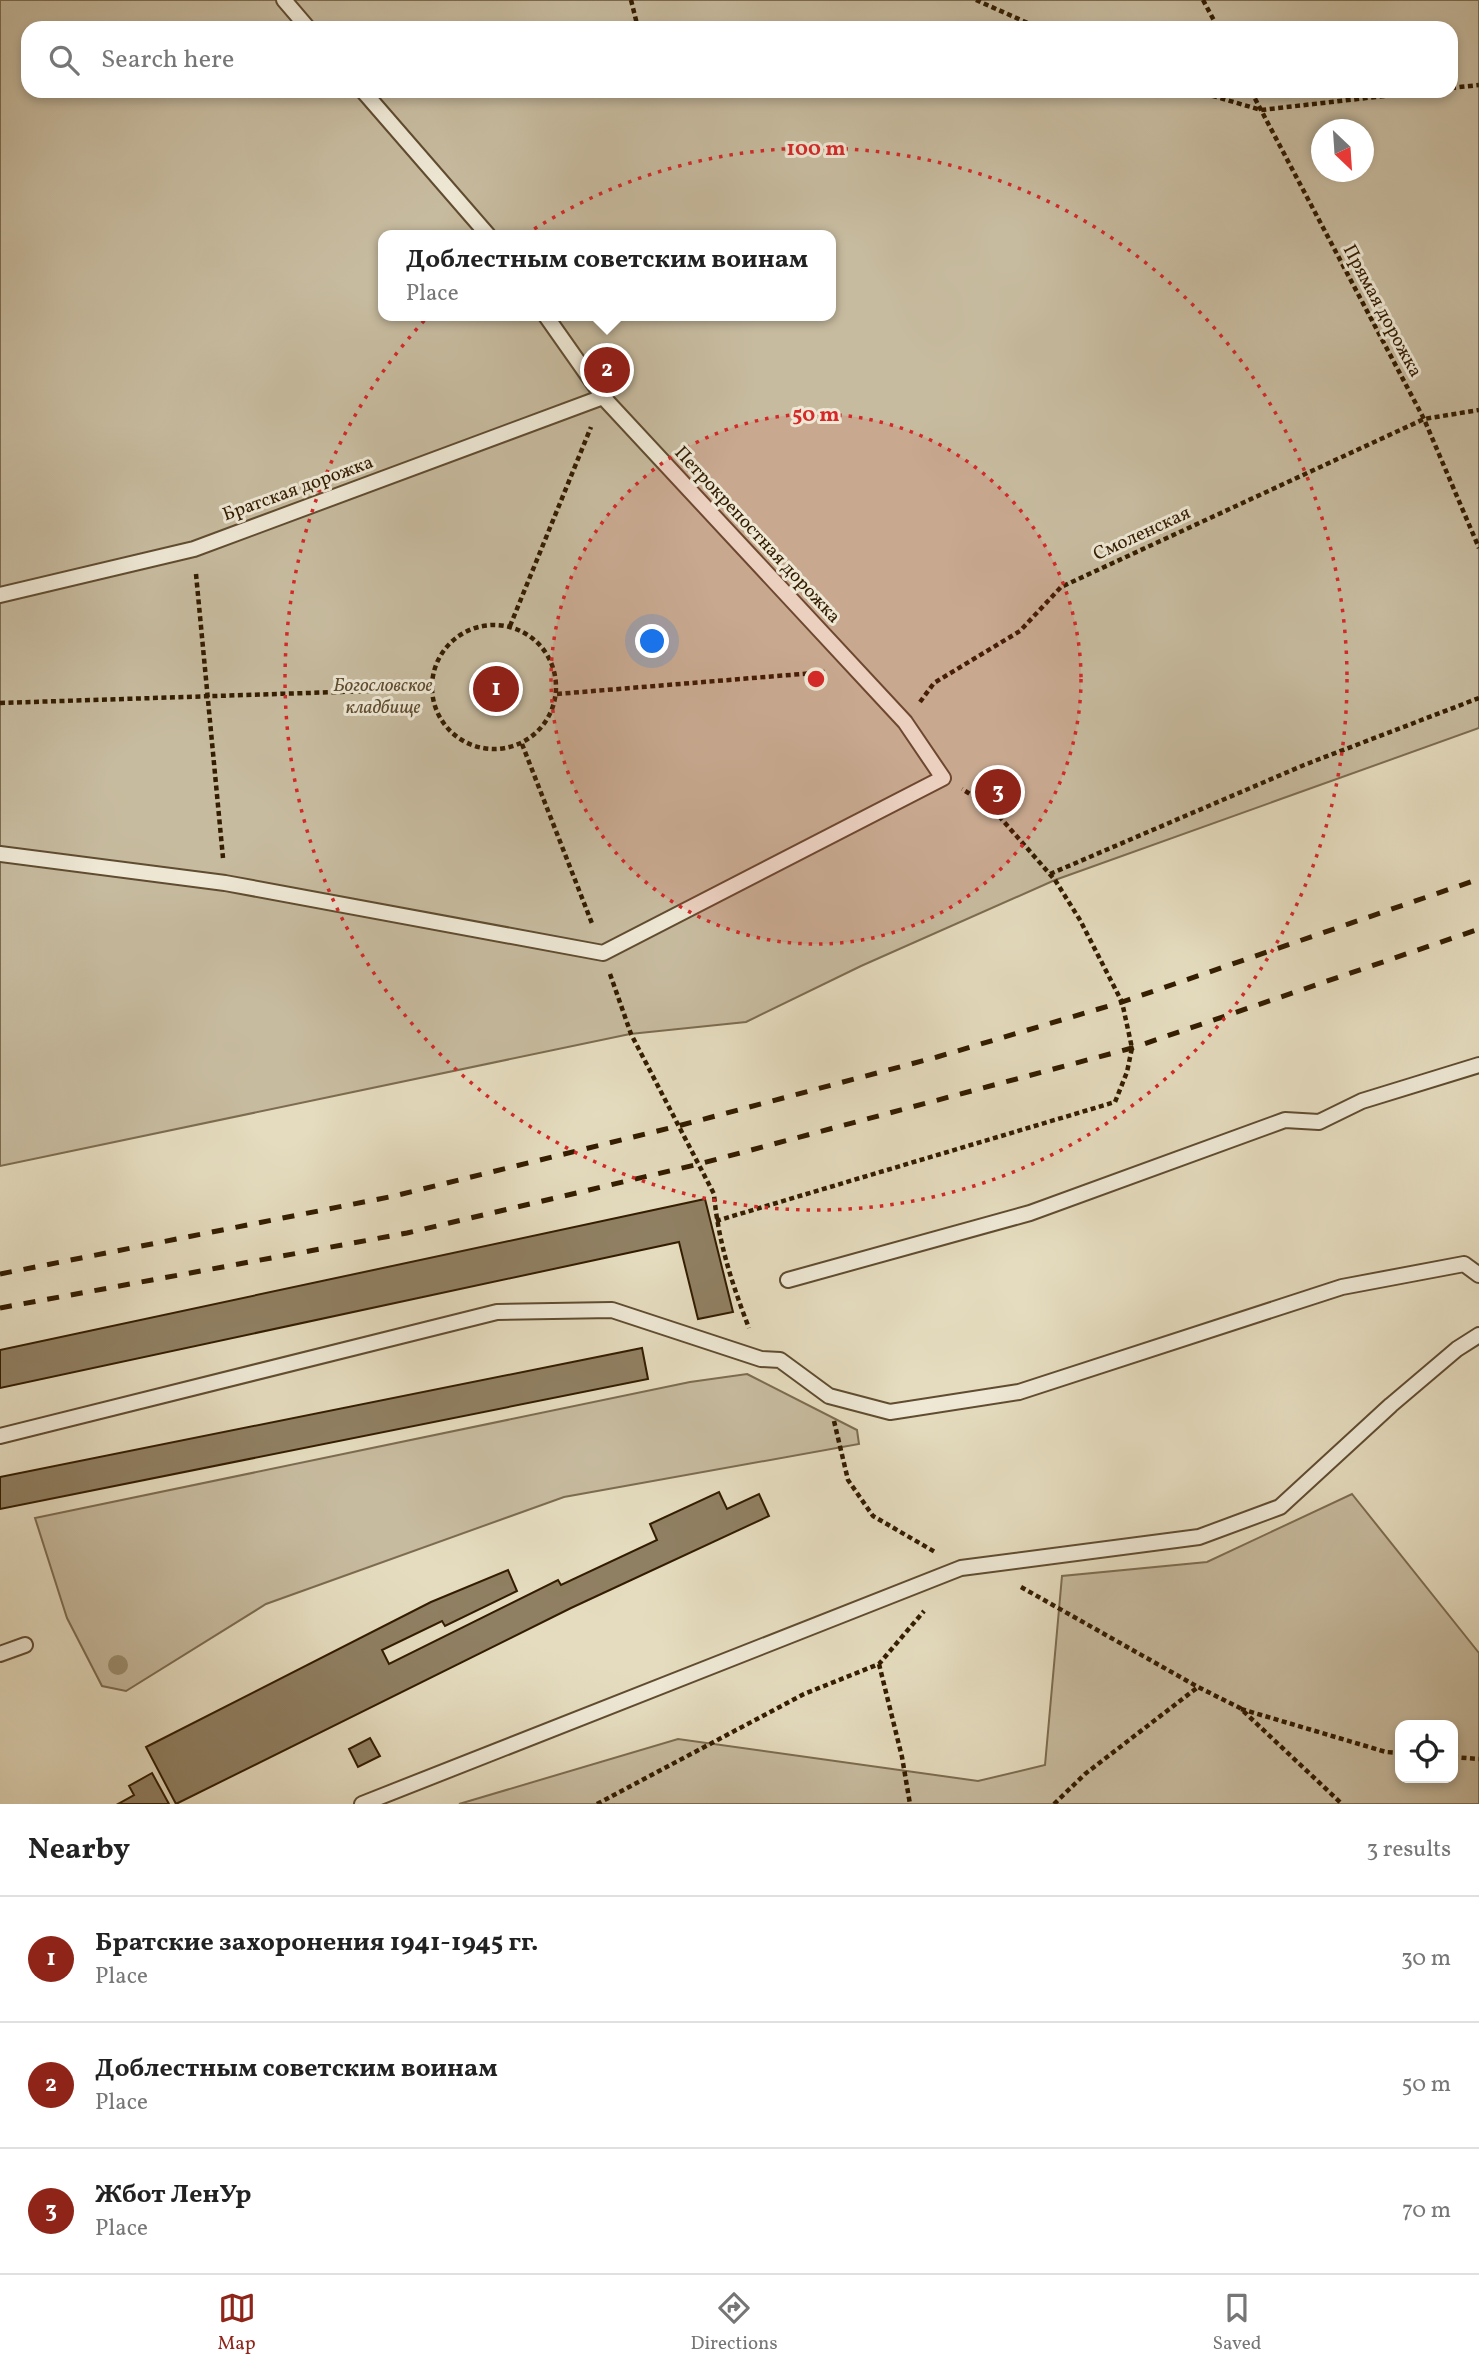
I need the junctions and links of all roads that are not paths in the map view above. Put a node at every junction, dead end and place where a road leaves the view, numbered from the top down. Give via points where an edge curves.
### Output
1 (284, 0) edge
2 (302, 21) edge
3 (369, 98) edge
4 (484, 230) edge
5 (550, 321) edge
6 (603, 397) junction
7 (0, 596) edge
8 (0, 853) edge
9 (1479, 1065) edge
10 (1479, 1275) edge
11 (788, 1280) dead end
12 (1479, 1335) edge
13 (0, 1436) edge
14 (25, 1645) dead end
15 (0, 1654) edge
16 (362, 1804) edge

1 - 2 lane
3 - 4 lane
5 - 6 lane, Петрокрепостная дорожка
6 - 7 lane, Братская дорожка via 194,549
6 - 8 lane, Петрокрепостная дорожка via 905,722 943,778 603,953 225,883
9 - 11 lane via 1362,1101 1319,1122 1285,1120 1030,1213
10 - 13 lane via 1464,1264 1342,1287 1019,1392 890,1412 829,1396 780,1360 761,1359 612,1310 497,1312
12 - 16 lane via 1391,1405 1280,1507 1199,1537 961,1568
14 - 15 lane

